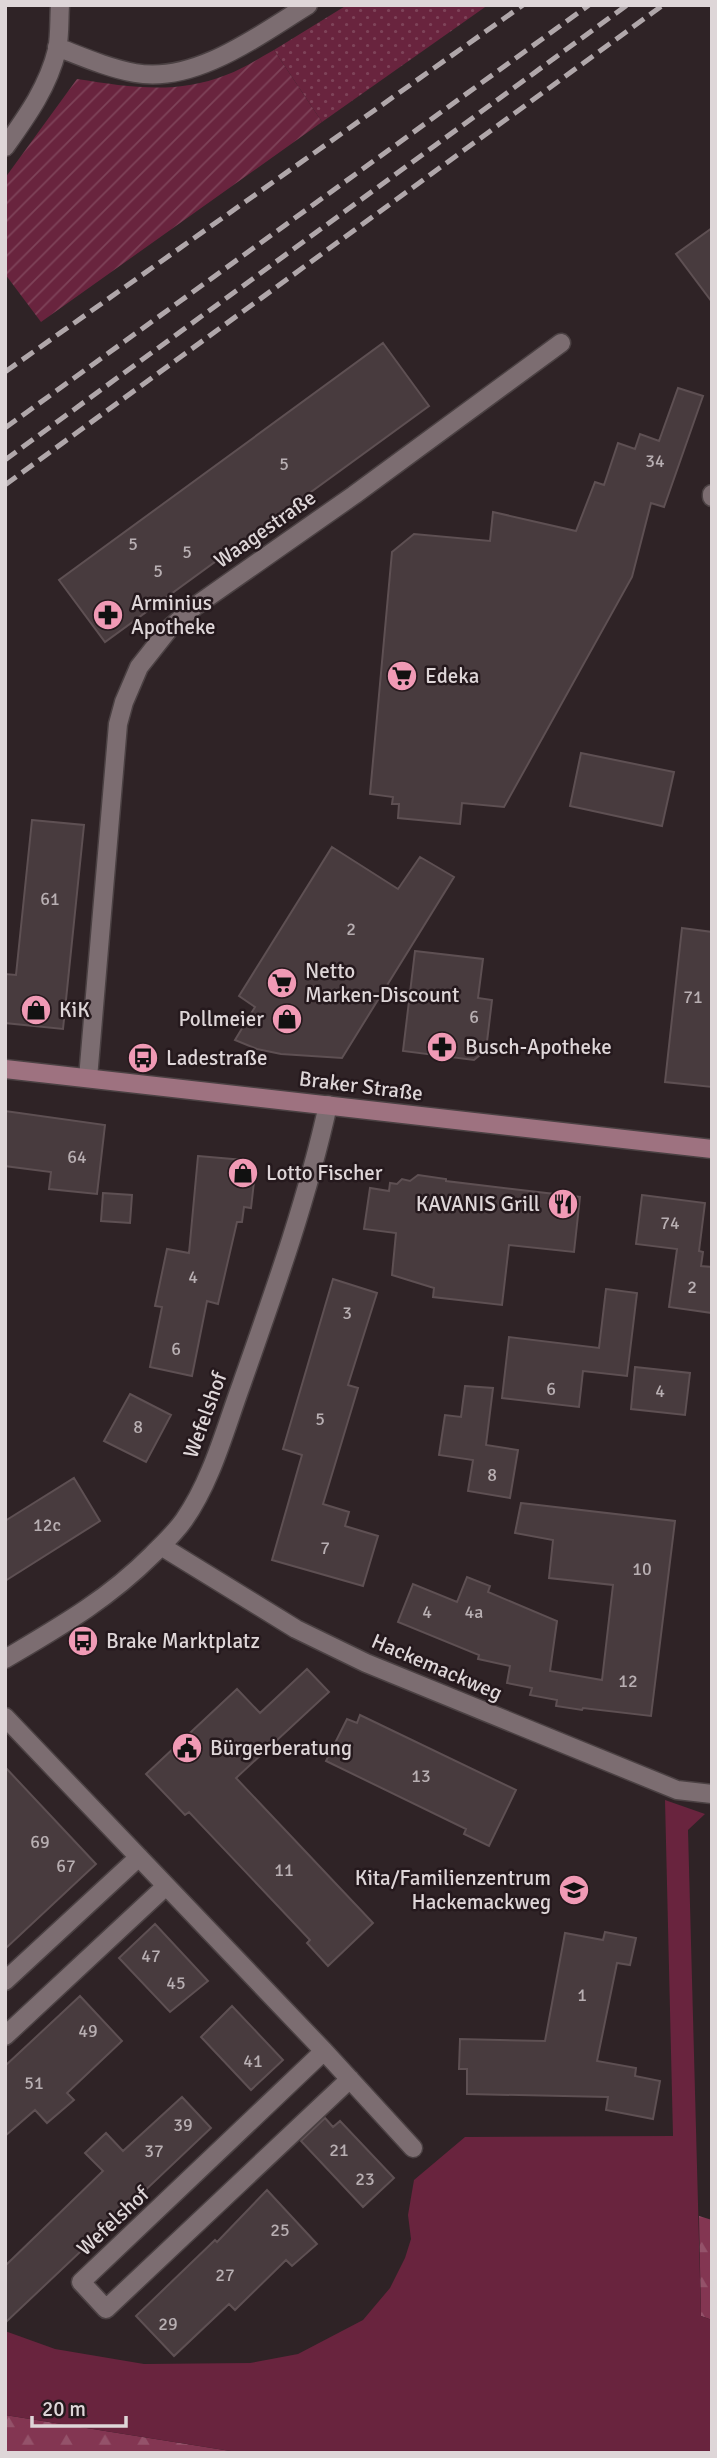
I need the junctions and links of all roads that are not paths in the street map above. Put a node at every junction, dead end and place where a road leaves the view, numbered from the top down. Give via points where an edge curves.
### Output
1 (60, 5) edge
2 (308, 5) edge
3 (57, 47) junction
4 (5, 147) edge
5 (561, 343) dead end
6 (5, 1069) edge
7 (88, 1078) junction
8 (328, 1105) junction
9 (712, 1149) edge
10 (161, 1546) junction
11 (5, 1659) edge
12 (5, 1717) edge
13 (712, 1794) edge
14 (139, 1857) junction
15 (166, 1886) junction
16 (5, 1981) edge
17 (5, 2036) edge
18 (324, 2051) junction
19 (350, 2079) junction
20 (413, 2148) dead end

1 - 3 street
2 - 3 street via 227,54 178,71 137,74
3 - 4 street via 47,80
5 - 7 street, Waagestraße via 194,607 169,629 139,667 118,724
6 - 7 main road, Braker Straße
7 - 8 main road, Braker Straße
8 - 9 main road, Braker Straße
8 - 10 street, Wefelshof via 309,1183 219,1448 184,1520
10 - 11 street, Wefelshof via 89,1609
10 - 13 street, Hackemackweg via 296,1629 366,1663 677,1790
12 - 14 street
14 - 15 street
14 - 16 street
15 - 17 street
15 - 18 street
18 - 19 street
18 - 19 street, Wefelshof via 81,2282 106,2309
19 - 20 street

